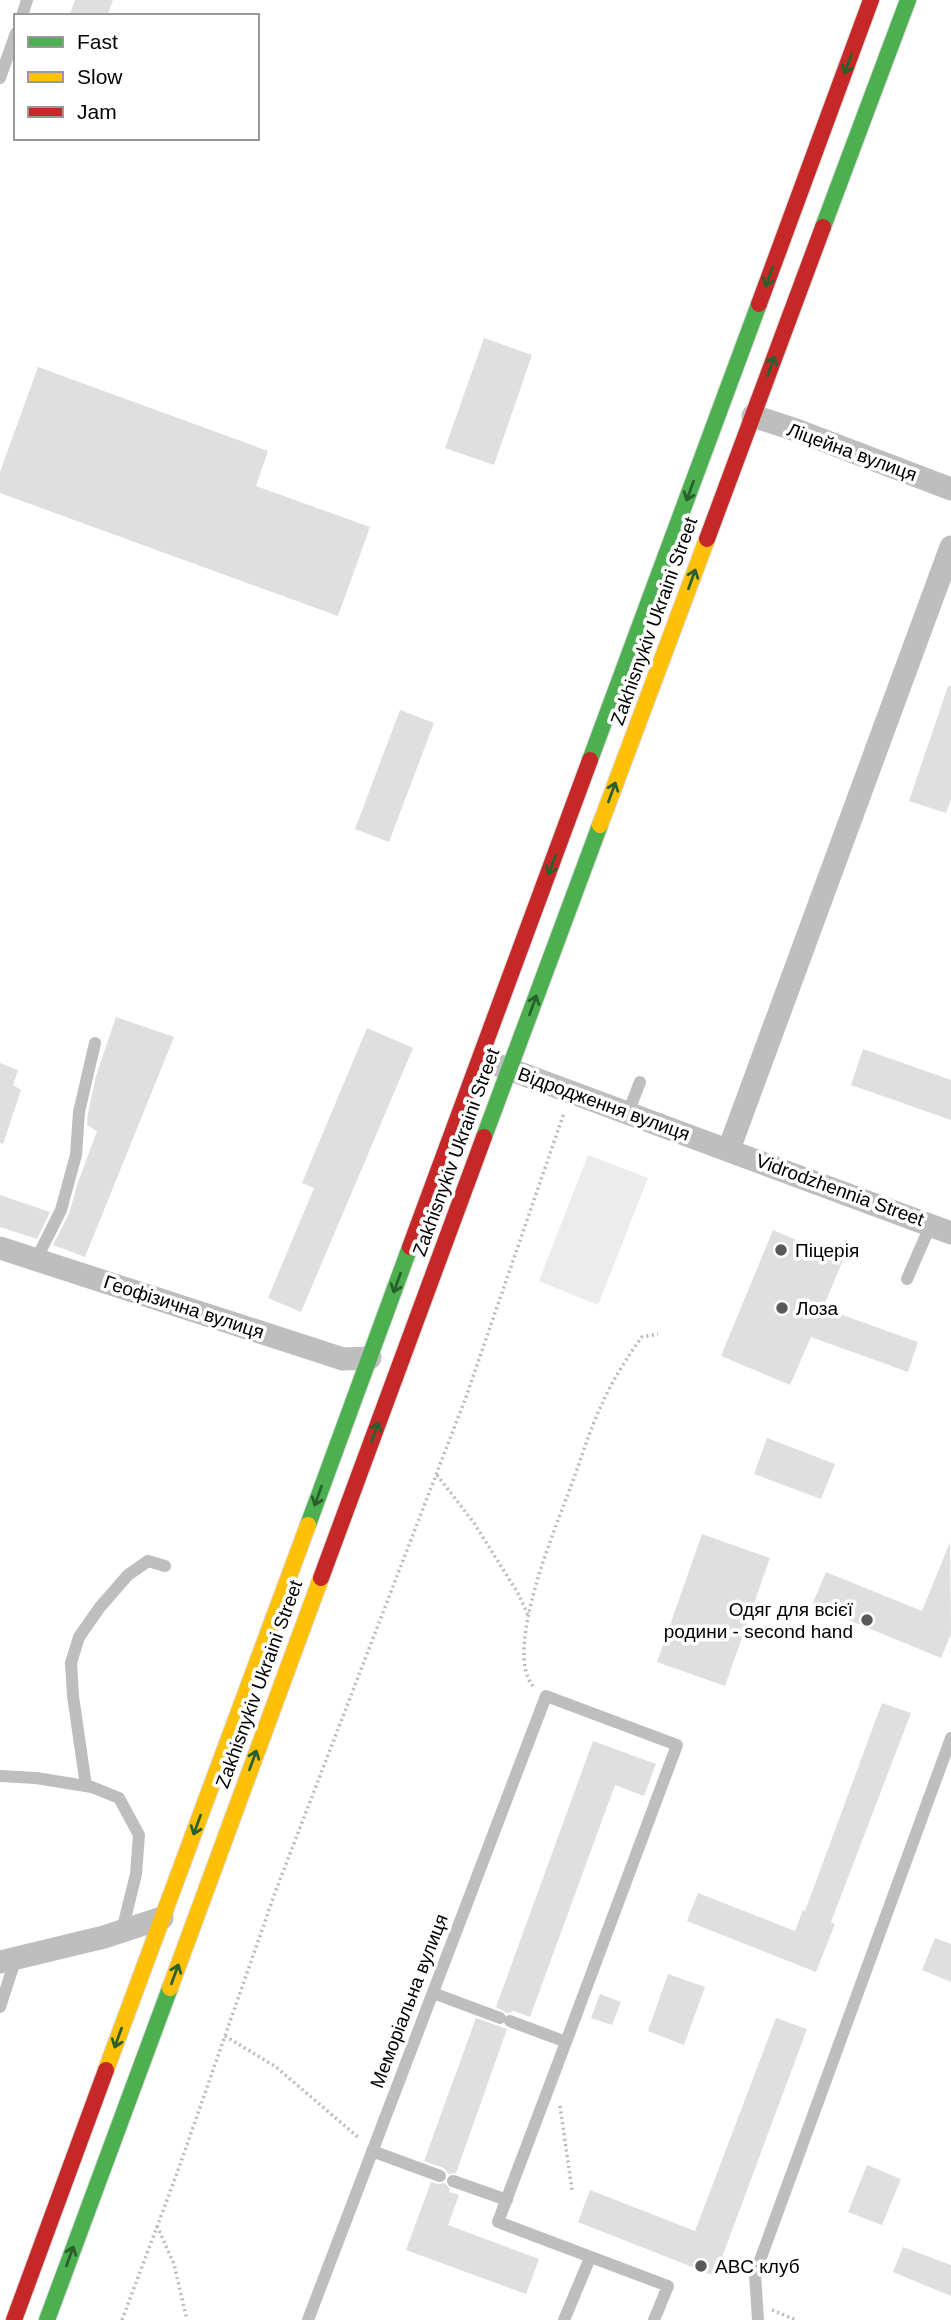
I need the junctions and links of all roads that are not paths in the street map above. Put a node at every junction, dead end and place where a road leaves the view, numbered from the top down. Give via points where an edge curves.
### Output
1 (872, 0) edge
2 (908, 0) edge
3 (14, 39) edge
4 (0, 78) edge
5 (753, 416) junction
6 (951, 489) edge
7 (951, 547) edge
8 (95, 1043) dead end
9 (480, 1058) junction
10 (509, 1069) junction
11 (640, 1082) dead end
12 (628, 1113) junction
13 (729, 1149) junction
14 (941, 1228) edge
15 (0, 1248) edge
16 (36, 1259) junction
17 (907, 1279) dead end
18 (370, 1358) junction
19 (165, 1566) dead end
20 (951, 1738) edge
21 (0, 1776) edge
22 (86, 1786) junction
23 (162, 1919) junction
24 (122, 1931) junction
25 (8, 1960) edge
26 (433, 1993) junction
27 (0, 2007) edge
28 (566, 2042) junction
29 (373, 2151) junction
30 (507, 2200) junction
31 (590, 2258) junction
32 (14, 2320) edge
33 (47, 2320) edge
34 (308, 2320) edge
35 (564, 2320) edge
36 (654, 2320) edge
37 (758, 2320) edge

1 -> 9 highway, Zakhisnykiv Ukraini Street
5 -> 2 highway, Zakhisnykiv Ukraini Street
3 - 4 lane
5 - 6 street, Ліцейна вулиця
10 -> 5 highway, Zakhisnykiv Ukraini Street
7 - 13 street
8 - 16 lane via 64,1199
9 - 10 street, Відродження вулиця
9 -> 18 highway, Zakhisnykiv Ukraini Street
10 - 12 street, Відродження вулиця
33 -> 10 highway, Zakhisnykiv Ukraini Street
11 - 12 lane
12 - 13 street, Відродження вулиця
13 - 14 street, Vidrodzhennia Street
14 - 17 lane
15 - 16 street, Геофізична вулиця
16 - 18 street, Геофізична вулиця via 343,1359
18 -> 23 highway, Zakhisnykiv Ukraini Street
19 - 22 lane via 148,1561 128,1575 79,1637 71,1663
20 - 37 lane via 755,2274
21 - 22 lane
22 - 24 lane via 119,1798 139,1835 136,1874
23 - 24 street
23 -> 32 highway, Zakhisnykiv Ukraini Street
24 - 25 street
25 - 27 lane
26 - 28 lane
26 - 28 lane, Меморіальна вулиця via 546,1696 677,1745
26 - 29 lane, Меморіальна вулиця
28 - 30 lane
29 - 30 lane
29 - 34 lane, Меморіальна вулиця
30 - 31 lane via 498,2222
31 - 35 lane
31 - 36 lane via 668,2286

